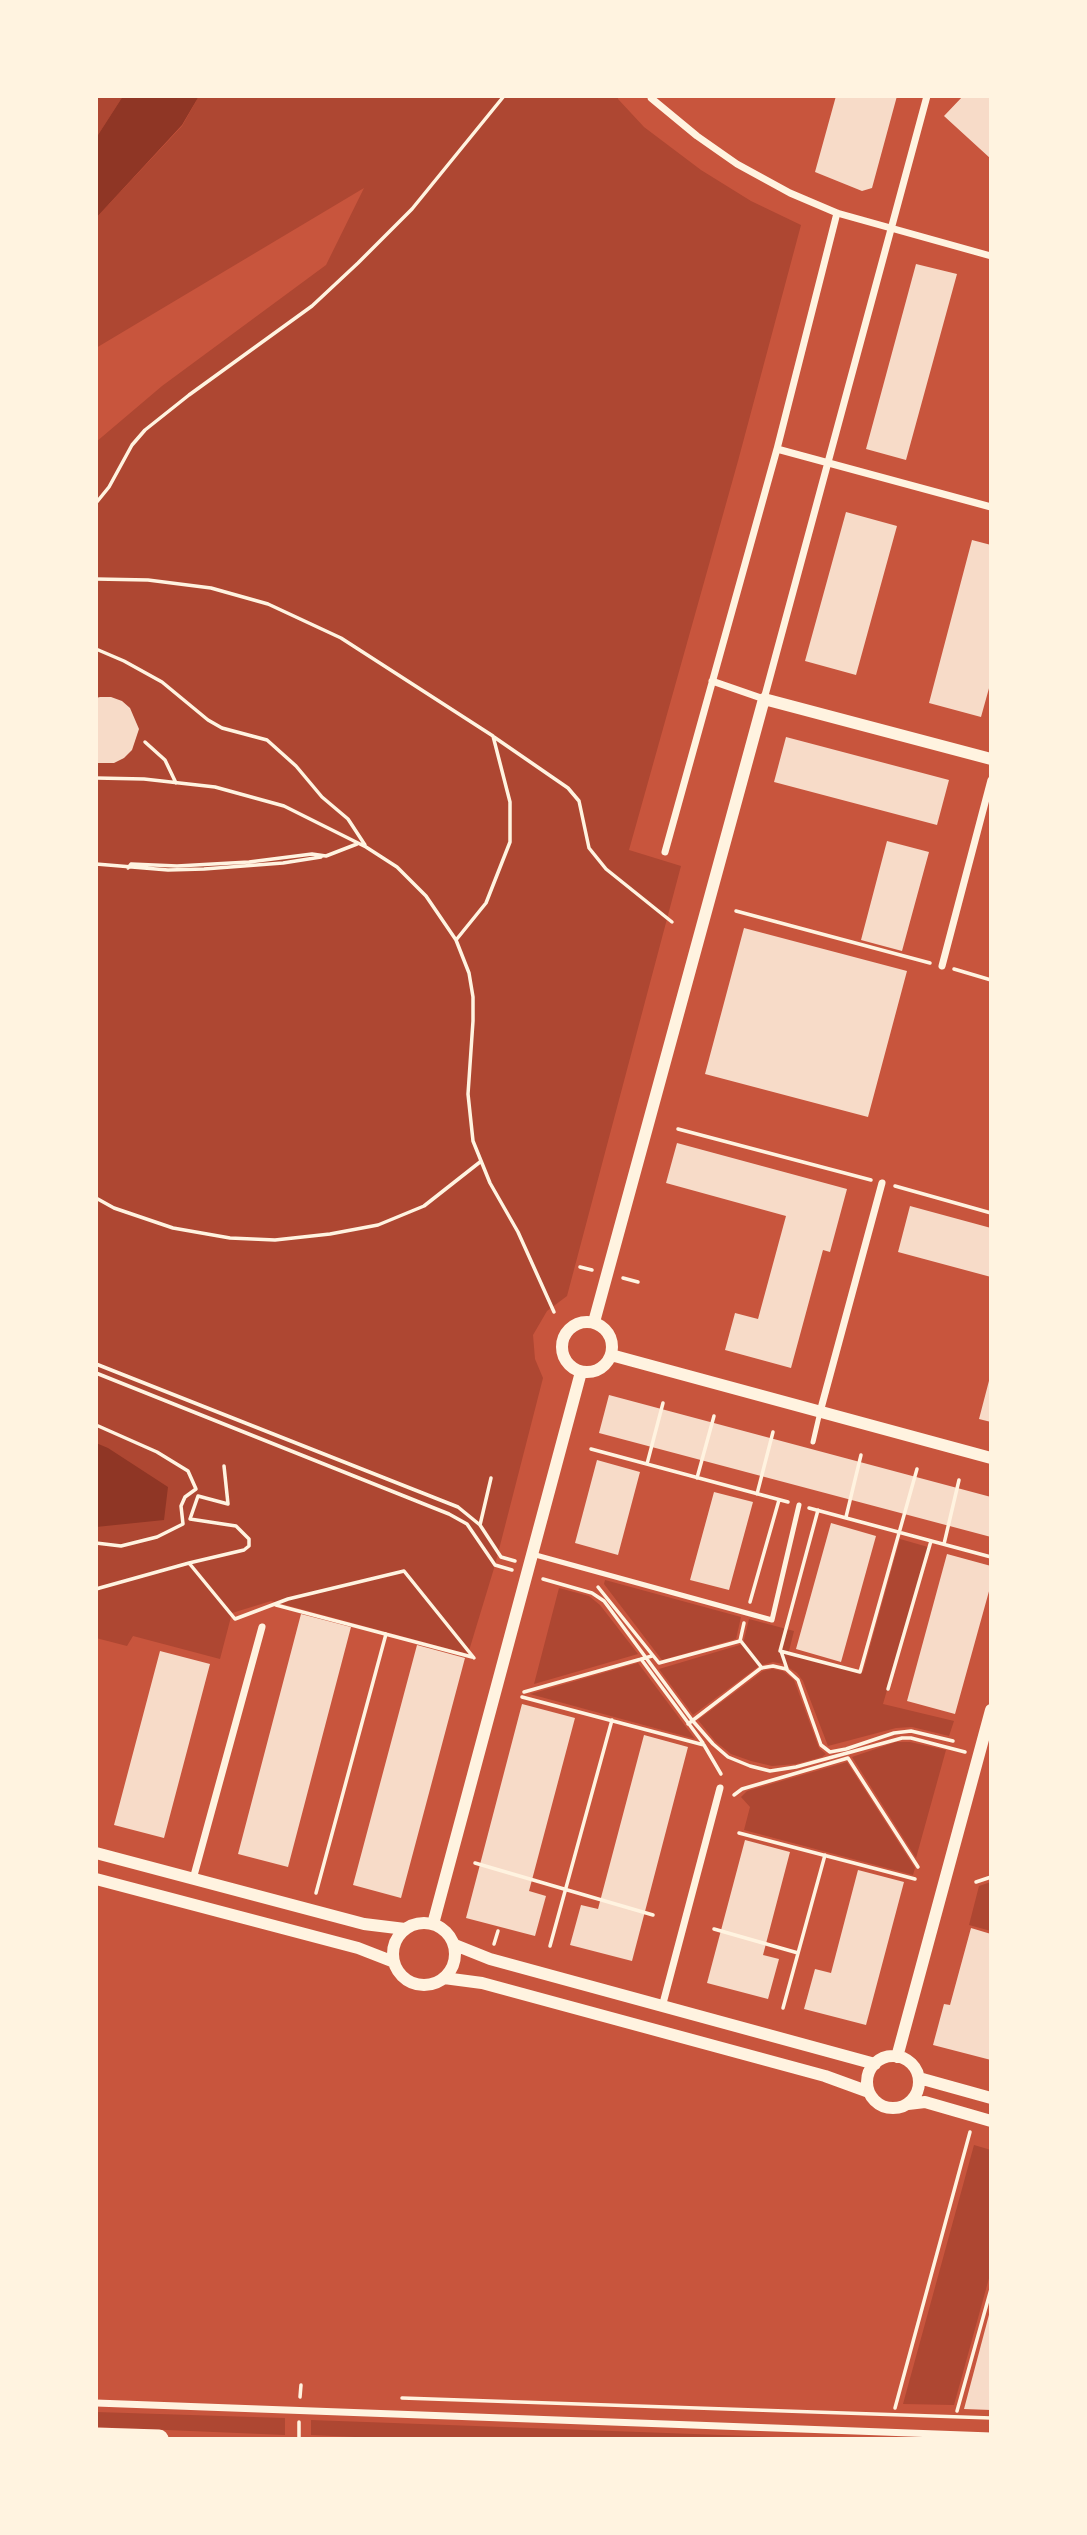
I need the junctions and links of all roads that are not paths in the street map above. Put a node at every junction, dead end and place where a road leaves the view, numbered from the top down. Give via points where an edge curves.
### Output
1 (652, 96) edge
2 (928, 96) edge
3 (837, 213) junction
4 (890, 230) junction
5 (991, 256) edge
6 (777, 449) junction
7 (828, 464) junction
8 (991, 508) edge
9 (712, 681) junction
10 (764, 699) junction
11 (991, 759) edge
12 (991, 780) edge
13 (665, 852) dead end
14 (942, 966) road end
15 (882, 1182) road end
16 (594, 1322) junction
17 (611, 1355) junction
18 (581, 1372) junction
19 (820, 1412) junction
20 (813, 1442) dead end
21 (991, 1458) edge
22 (799, 1505) dead end
23 (533, 1553) junction
24 (261, 1627) dead end
25 (991, 1710) edge
26 (723, 1785) road end
27 (96, 1853) edge
28 (96, 1879) edge
29 (193, 1879) junction
30 (433, 1924) junction
31 (404, 1929) junction
32 (455, 1945) junction
33 (394, 1962) junction
34 (444, 1978) junction
35 (662, 2008) junction
36 (897, 2057) junction
37 (875, 2064) junction
38 (919, 2078) junction
39 (869, 2092) junction
40 (991, 2098) edge
41 (908, 2104) junction
42 (991, 2121) edge
43 (96, 2403) edge
44 (991, 2436) edge
45 (96, 2437) edge
46 (159, 2439) edge

1 - 3 street via 737,164
2 - 4 street
3 - 4 street
3 - 6 street
4 - 5 street
4 - 7 street
6 - 7 street
6 - 9 street
7 - 8 street
7 - 10 street
9 - 10 street
9 - 13 street
10 - 11 street
10 - 16 street
12 - 14 street
15 - 19 street
16 - 17 street via 610,1335
16 - 18 street via 569,1328 562,1340 562,1354 569,1366
17 - 18 street via 605,1366
17 - 19 street
18 - 23 street
19 - 20 lane
19 - 21 street
22 - 23 lane via 772,1620
23 - 30 street
24 - 29 street
25 - 36 street
26 - 35 street
27 - 29 street
28 - 33 street via 358,1948
29 - 31 street via 364,1924
30 - 31 street via 418,1923
30 - 32 street via 443,1928
31 - 33 street via 393,1950
32 - 34 street via 452,1969
32 - 35 street
33 - 34 street via 401,1976 415,1984
34 - 39 street via 482,1983
35 - 37 street
36 - 37 street
36 - 38 street via 911,2064
37 - 39 street via 868,2077
38 - 40 street
38 - 41 street via 917,2092
39 - 41 street via 886,2107
41 - 42 street via 925,2102
43 - 44 street
45 - 46 highway

